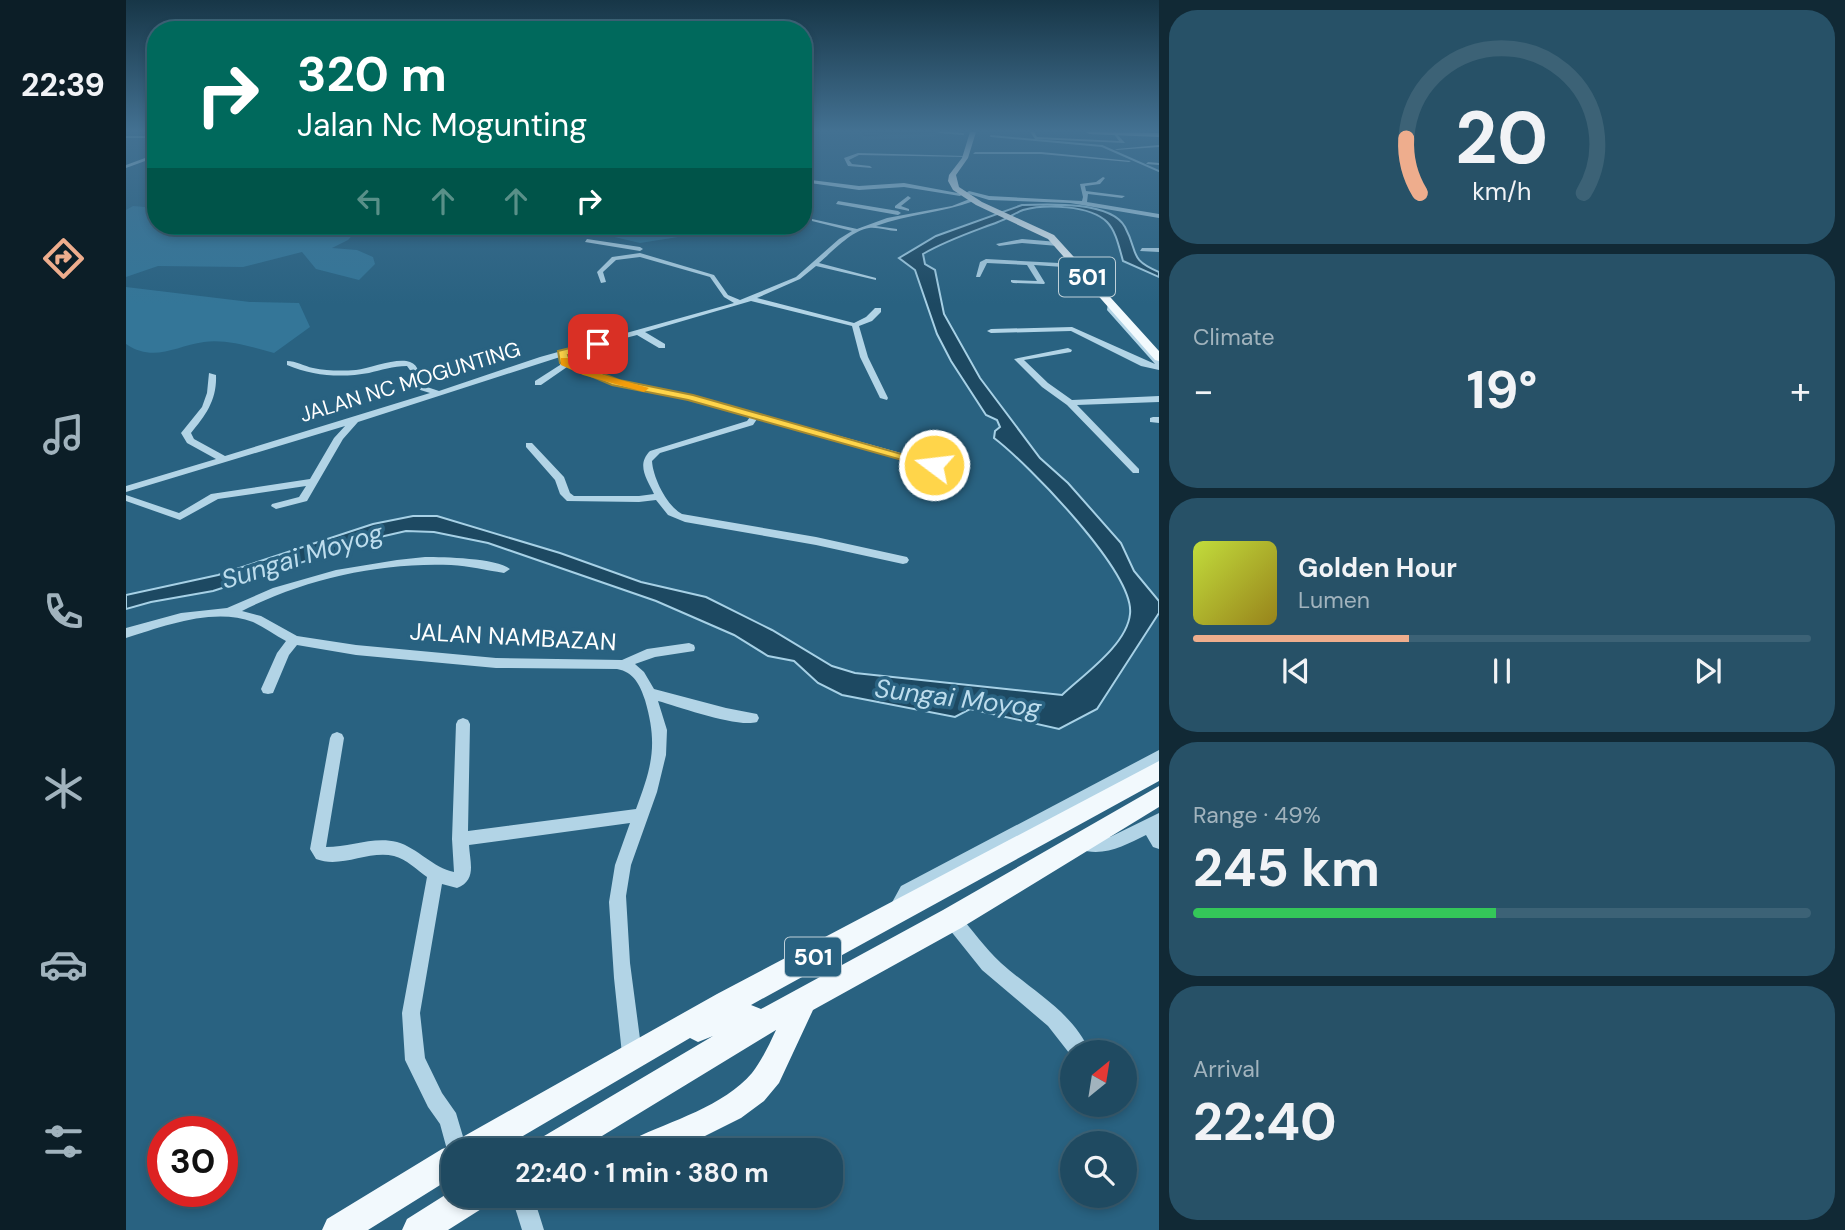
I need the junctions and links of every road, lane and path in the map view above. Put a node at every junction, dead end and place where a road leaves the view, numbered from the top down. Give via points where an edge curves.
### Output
1 (929, 189) edge
2 (958, 189) edge
3 (964, 189) edge
4 (1084, 192) joint
5 (967, 196) junction
6 (1122, 196) dead end
7 (908, 198) dead end
8 (998, 203) junction
9 (1084, 203) junction
10 (838, 204) dead end
11 (987, 205) junction
12 (921, 212) junction
13 (909, 214) junction
14 (1159, 216) edge
15 (832, 217) dead end
16 (1020, 219) junction
17 (814, 220) dead end
18 (879, 222) junction
19 (826, 223) junction
20 (868, 226) junction
21 (856, 231) junction
22 (587, 241) dead end
23 (999, 244) dead end
24 (1058, 244) junction
25 (1142, 250) dead end
26 (1159, 250) edge
27 (1029, 263) junction
28 (816, 264) junction
29 (1078, 266) junction
30 (686, 267) junction
31 (978, 275) dead end
32 (874, 279) dead end
33 (1013, 281) dead end
34 (603, 282) dead end
35 (751, 298) junction
36 (740, 303) junction
37 (1111, 305) junction
38 (878, 310) dead end
39 (855, 325) junction
40 (991, 331) dead end
41 (640, 333) junction
42 (611, 342) junction
43 (663, 346) dead end
44 (1157, 346) edge
45 (1068, 350) dead end
46 (609, 356) dead end
47 (564, 358) junction
48 (1159, 358) edge
49 (290, 363) dead end
50 (1159, 366) edge
51 (212, 375) dead end
52 (538, 383) dead end
53 (437, 393) junction
54 (884, 397) dead end
55 (1159, 399) edge
56 (1070, 403) junction
57 (755, 415) junction
58 (356, 419) junction
59 (529, 445) dead end
60 (224, 459) junction
61 (934, 465) dead end
62 (1136, 471) dead end
63 (312, 482) junction
64 (126, 489) edge
65 (660, 496) junction
66 (126, 499) edge
67 (276, 506) dead end
68 (903, 560) dead end
69 (504, 569) dead end
70 (229, 612) junction
71 (126, 633) edge
72 (295, 640) junction
73 (689, 648) dead end
74 (624, 665) junction
75 (268, 689) dead end
76 (649, 693) junction
77 (752, 718) dead end
78 (463, 724) dead end
79 (337, 738) dead end
80 (1159, 757) edge
81 (1159, 770) edge
82 (1159, 796) edge
83 (640, 815) junction
84 (1154, 823) edge
85 (460, 839) junction
86 (1159, 842) edge
87 (1076, 844) junction
88 (436, 872) junction
89 (896, 912) junction
90 (951, 919) junction
91 (803, 1000) junction
92 (760, 1024) junction
93 (667, 1035) junction
94 (1072, 1040) edge
95 (632, 1054) junction
96 (453, 1138) edge
97 (490, 1138) edge
98 (570, 1138) edge
99 (668, 1138) edge
100 (441, 1167) edge
101 (454, 1208) edge
102 (526, 1208) edge
103 (338, 1230) edge
104 (418, 1230) edge
105 (533, 1230) edge

1 - 5 street
2 - 5 main road
3 - 5 main road
4 - 6 street
4 - 9 street
5 - 8 street
5 - 11 main road, 501
5 - 12 street, JALAN NC MOGUNTING via 953,207
7 - 12 street via 897,208
8 - 9 street
8 - 11 main road, 501
8 - 16 main road, 501
9 - 14 street
10 - 13 street
11 - 16 main road, 501
12 - 13 street, JALAN NC MOGUNTING
13 - 18 street, JALAN NC MOGUNTING
15 - 19 street
16 - 24 main road, 501
16 - 44 main road, 501 via 1060,237
17 - 19 street
18 - 20 street, JALAN NC MOGUNTING
18 - 20 street via 895,230
19 - 21 street
20 - 21 street, JALAN NC MOGUNTING
21 - 28 street, JALAN NC MOGUNTING
22 - 30 street via 634,247 684,262
23 - 24 street
24 - 29 main road, 501
25 - 26 street
27 - 29 street
27 - 31 street via 986,261
27 - 33 street via 1042,283
28 - 32 street
28 - 35 street, JALAN NC MOGUNTING via 789,283
29 - 37 main road, 501
30 - 34 street via 625,254 600,272
30 - 36 street via 683,271 719,284 726,296
35 - 36 street, JALAN NC MOGUNTING
35 - 39 street
36 - 41 street, JALAN NC MOGUNTING
37 - 44 main road, 501
37 - 50 street
38 - 39 street
39 - 54 street via 864,357
40 - 50 street via 1072,329 1144,365
41 - 42 street, JALAN NC MOGUNTING
41 - 43 street
42 - 46 street via 614,350
42 - 47 street, JALAN NC MOGUNTING
44 - 48 main road, 501
45 - 56 street via 1018,359
47 - 52 street
47 - 53 street, JALAN NC MOGUNTING
47 - 57 street via 616,383
49 - 53 street via 324,373 409,364 416,373 417,386
51 - 60 street via 213,393 186,433 197,446
53 - 58 street, JALAN NC MOGUNTING
55 - 56 street
56 - 62 street
57 - 61 street
57 - 65 street via 750,423 652,454 646,463
58 - 60 street, JALAN NC MOGUNTING
58 - 63 street
59 - 65 street via 560,479 570,499
60 - 64 street, JALAN NC MOGUNTING
63 - 66 street via 215,496 180,517
63 - 67 street via 299,502
65 - 68 street via 666,508 680,516
69 - 70 street via 450,561 363,570 311,580
70 - 71 street, JALAN NAMBAZAN via 181,617
70 - 72 street, JALAN NAMBAZAN via 257,619
72 - 74 street, JALAN NAMBAZAN via 496,663
72 - 75 street via 283,653
73 - 74 street via 651,653
74 - 76 street, JALAN NAMBAZAN via 640,674
76 - 77 street
76 - 83 street, JALAN NAMBAZAN via 660,733 659,760
78 - 85 street
79 - 88 street via 318,849 332,855 390,848
80 - 89 street via 907,892
81 - 89 main road, 501
82 - 87 main road, 501
83 - 85 street
83 - 95 street, JALAN NAMBAZAN via 619,883 618,907 621,978
84 - 86 street
84 - 87 street via 1111,844
85 - 88 street via 461,878 452,880
87 - 90 main road, 501
88 - 96 street via 411,1013 415,1060 449,1121
89 - 93 main road, 501
90 - 91 main road, 501
90 - 94 street via 1001,975 1031,997
91 - 92 main road, 501
91 - 99 main road via 783,1046 755,1091
92 - 93 main road via 741,1015
92 - 98 main road, 501
93 - 95 main road, 501
95 - 97 main road, 501
100 - 103 main road
101 - 104 main road
102 - 105 street

